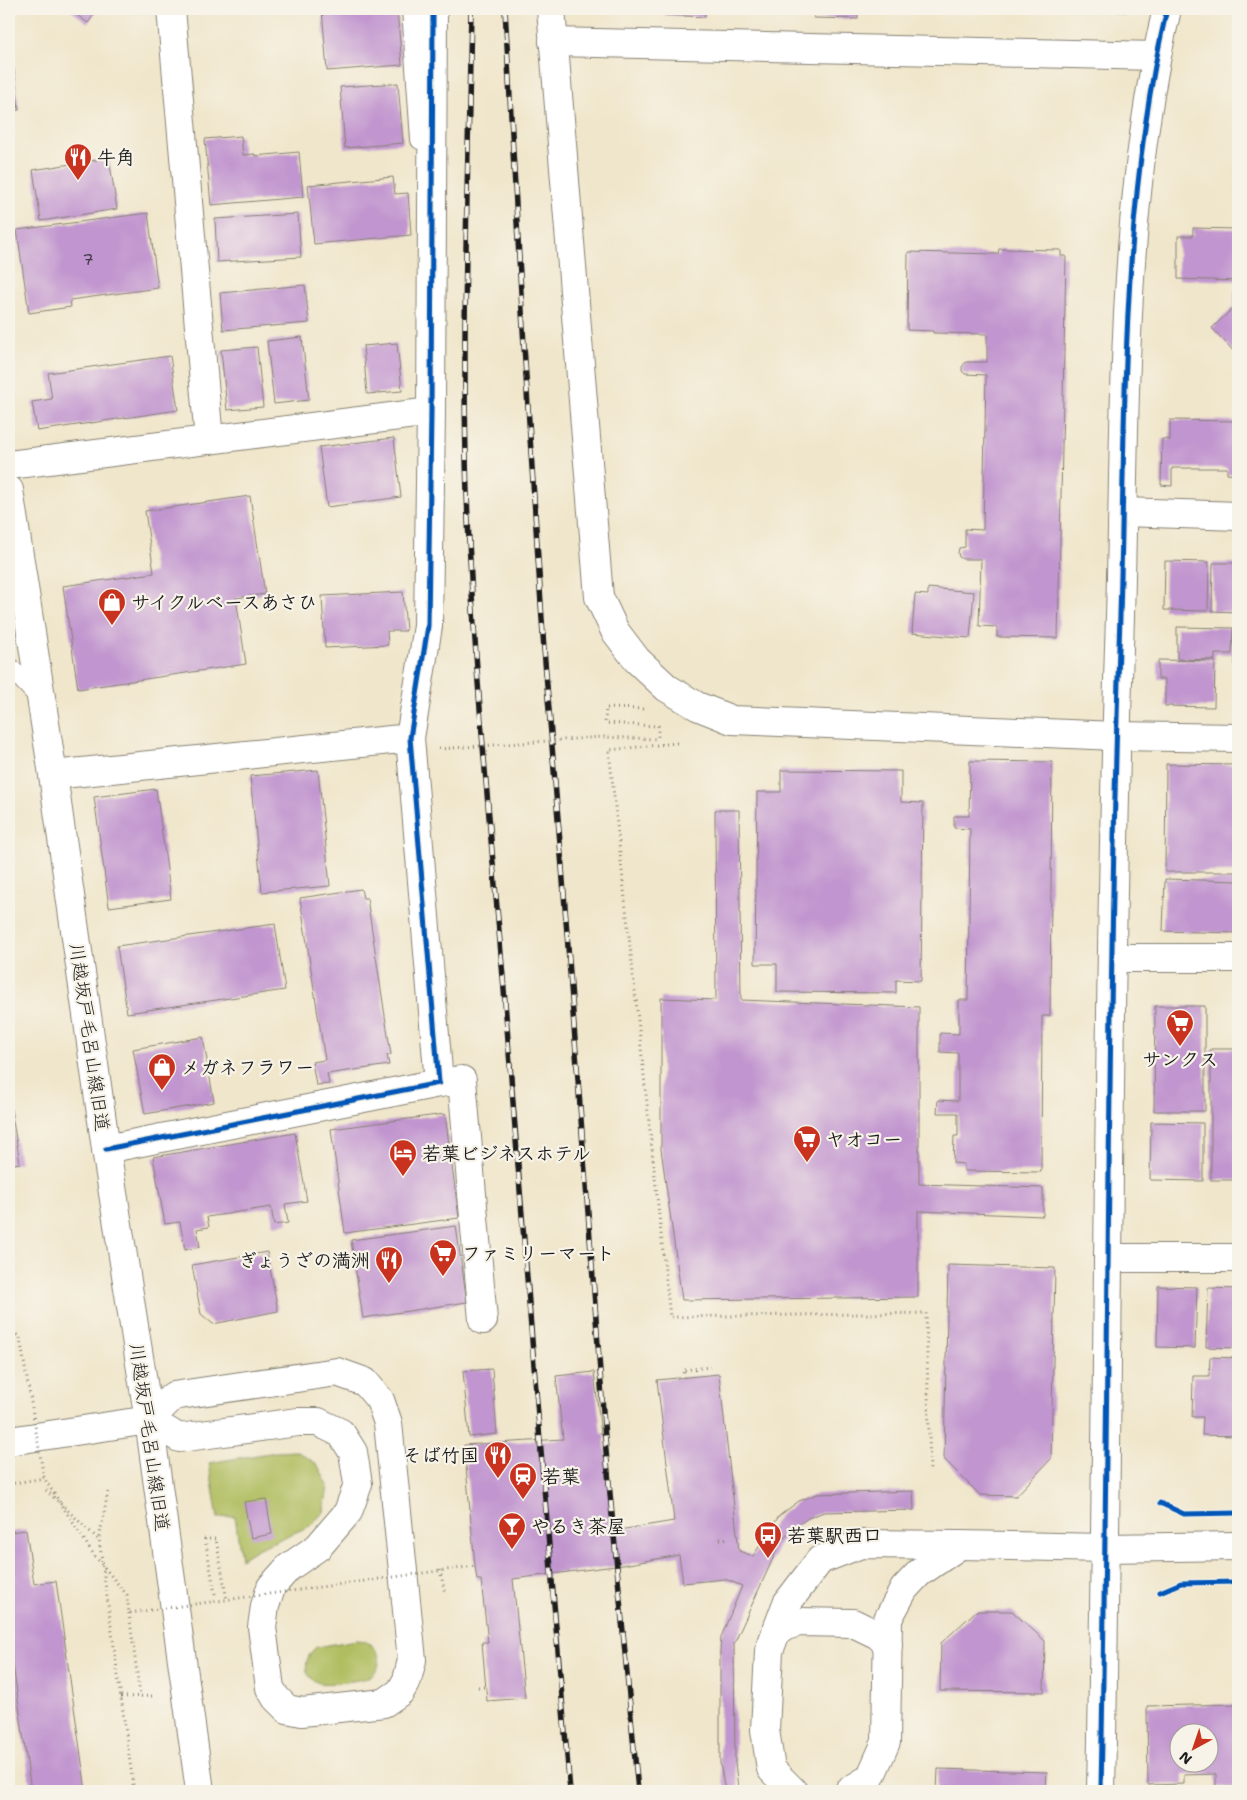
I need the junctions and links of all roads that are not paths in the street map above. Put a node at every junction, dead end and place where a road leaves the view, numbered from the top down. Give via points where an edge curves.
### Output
1 (171, 9) edge
2 (411, 9) edge
3 (433, 9) edge
4 (550, 9) edge
5 (1167, 9) edge
6 (553, 42) junction
7 (1156, 56) junction
8 (432, 308) junction
9 (431, 412) junction
10 (209, 440) junction
11 (9, 465) edge
12 (9, 490) edge
13 (1123, 512) junction
14 (1238, 516) edge
15 (9, 666) edge
16 (41, 701) junction
17 (1116, 736) junction
18 (410, 738) junction
19 (1238, 738) edge
20 (53, 775) junction
21 (1112, 958) junction
22 (1238, 958) edge
23 (439, 1083) junction
24 (106, 1149) junction
25 (1108, 1258) junction
26 (1238, 1258) edge
27 (483, 1320) dead end
28 (149, 1420) junction
29 (9, 1441) edge
30 (960, 1545) junction
31 (1238, 1546) edge
32 (1104, 1548) junction
33 (776, 1632) junction
34 (888, 1645) junction
35 (200, 1791) edge
36 (793, 1791) edge
37 (849, 1791) edge
38 (1101, 1791) edge

1 - 10 street
2 - 8 lane
3 - 8 street
4 - 6 street
5 - 7 street
6 - 7 street
6 - 17 street via 599,596 615,632 636,660 667,688 697,706 732,720
7 - 13 street via 1138,176 1132,248 1126,342
8 - 9 street
9 - 10 street
9 - 18 street via 428,626
10 - 11 street
12 - 16 street, 川越坂戸毛呂山線旧道
13 - 14 street
13 - 17 street
15 - 16 lane
16 - 20 street, 川越坂戸毛呂山線旧道
17 - 19 street
17 - 21 street
18 - 20 street
18 - 23 street
20 - 24 street, 川越坂戸毛呂山線旧道
21 - 22 street
21 - 25 street
23 - 24 street
23 - 27 street via 462,1080
24 - 28 street, 川越坂戸毛呂山線旧道
25 - 26 street
25 - 32 street
28 - 28 street via 173,1396 337,1372 365,1382 380,1400 388,1423 412,1660 408,1680 400,1692 384,1703 302,1712 287,1709 270,1688 262,1627 271,1587 289,1567 318,1547 348,1512 358,1484 353,1452 341,1433 318,1422 298,1422 179,1438
28 - 29 street
28 - 35 street, 川越坂戸毛呂山線旧道
30 - 32 street
30 - 33 street via 861,1544 820,1560 788,1603
30 - 34 street via 919,1573 904,1589 888,1619
31 - 32 street
32 - 38 street
33 - 34 street via 799,1622 854,1623
33 - 36 street via 769,1651 764,1730 771,1769
34 - 37 street via 886,1742 870,1778

